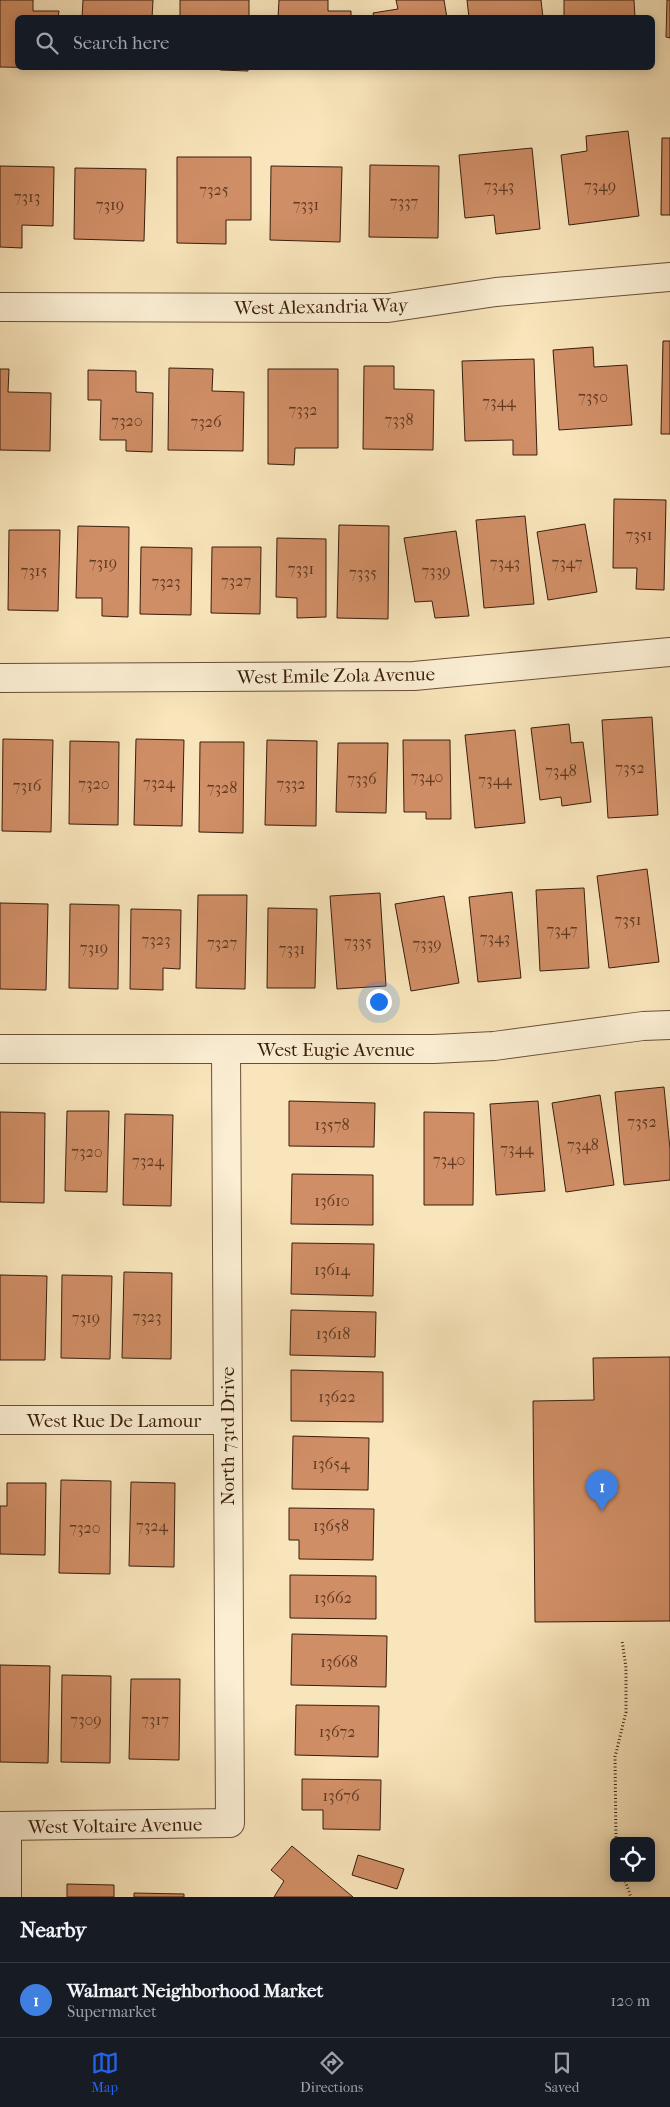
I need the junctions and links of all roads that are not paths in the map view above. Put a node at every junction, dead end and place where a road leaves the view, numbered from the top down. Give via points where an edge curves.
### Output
1 (670, 277) edge
2 (0, 307) edge
3 (670, 652) edge
4 (0, 678) edge
5 (670, 1025) edge
6 (0, 1049) edge
7 (226, 1049) junction
8 (0, 1420) edge
9 (227, 1420) junction
10 (230, 1823) joint
11 (4, 1826) edge
12 (7, 1897) edge

1 - 2 street, West Alexandria Way via 496,292 388,308
3 - 4 street, West Emile Zola Avenue via 414,676
5 - 7 street, West Eugie Avenue via 494,1046
6 - 7 street, West Eugie Avenue
7 - 9 street, North 73rd Drive
8 - 9 street, West Rue De Lamour
9 - 10 street, North 73rd Drive
10 - 11 street, West Voltaire Avenue
11 - 12 street

